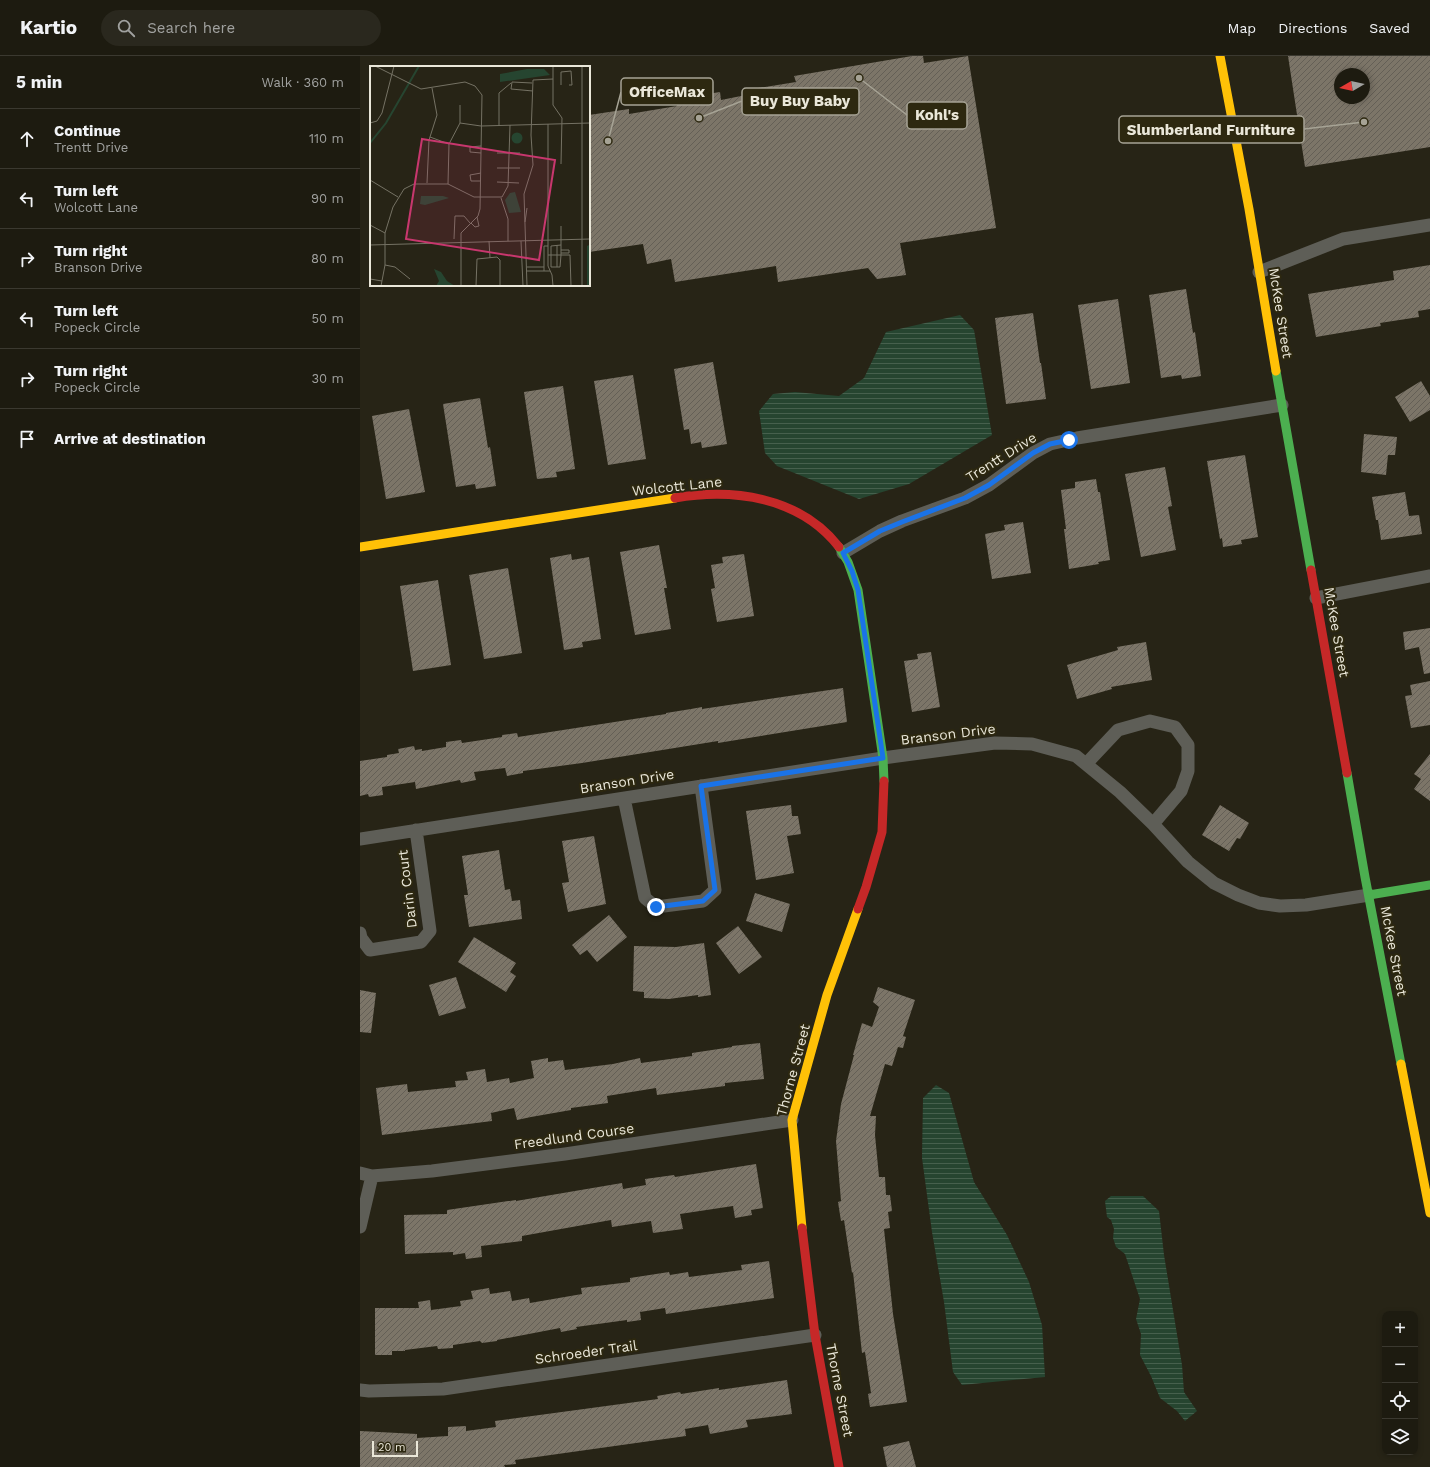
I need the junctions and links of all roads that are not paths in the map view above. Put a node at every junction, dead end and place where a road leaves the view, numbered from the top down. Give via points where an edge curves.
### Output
1 (1220, 56) edge
2 (1430, 225) edge
3 (1259, 272) junction
4 (1282, 405) junction
5 (360, 546) edge
6 (843, 553) junction
7 (1430, 576) edge
8 (1316, 598) junction
9 (883, 758) junction
10 (1086, 764) junction
11 (701, 786) junction
12 (624, 798) junction
13 (1153, 824) junction
14 (416, 830) junction
15 (360, 839) edge
16 (1430, 885) edge
17 (1369, 895) junction
18 (360, 933) edge
19 (792, 1120) junction
20 (366, 1174) edge
21 (1430, 1213) edge
22 (360, 1227) edge
23 (815, 1335) junction
24 (360, 1390) edge
25 (840, 1467) edge

1 - 3 street, McKee Street
2 - 3 street via 1343,239
3 - 4 street, McKee Street
4 - 6 street, Trentt Drive via 1050,444 965,498 880,531
4 - 8 street, McKee Street
5 - 6 street, Wolcott Lane via 709,494 754,497 775,502 815,523
6 - 9 street, Wolcott Lane via 858,590
7 - 8 street
8 - 17 street, McKee Street
9 - 10 street, Branson Drive via 996,743 1032,744 1076,756
9 - 11 street, Branson Drive
9 - 19 street, Thorne Street via 882,832 866,887 827,995
10 - 13 street, Branson Drive
10 - 13 street via 1118,730 1150,721 1175,727 1188,745 1188,771 1181,791
11 - 12 street, Branson Drive
11 - 12 street via 715,890 703,901 656,907 645,898
12 - 14 street, Branson Drive
13 - 17 street, Branson Drive via 1188,862 1214,883 1259,902 1280,906 1306,905
14 - 15 street, Branson Drive
14 - 18 street, Darin Court via 430,931 421,942 370,950
16 - 17 street
17 - 21 street, McKee Street
19 - 20 street, Freedlund Course via 432,1171
19 - 23 street, Thorne Street
20 - 22 street
23 - 24 street, Schroeder Trail via 443,1389
23 - 25 street, Thorne Street

